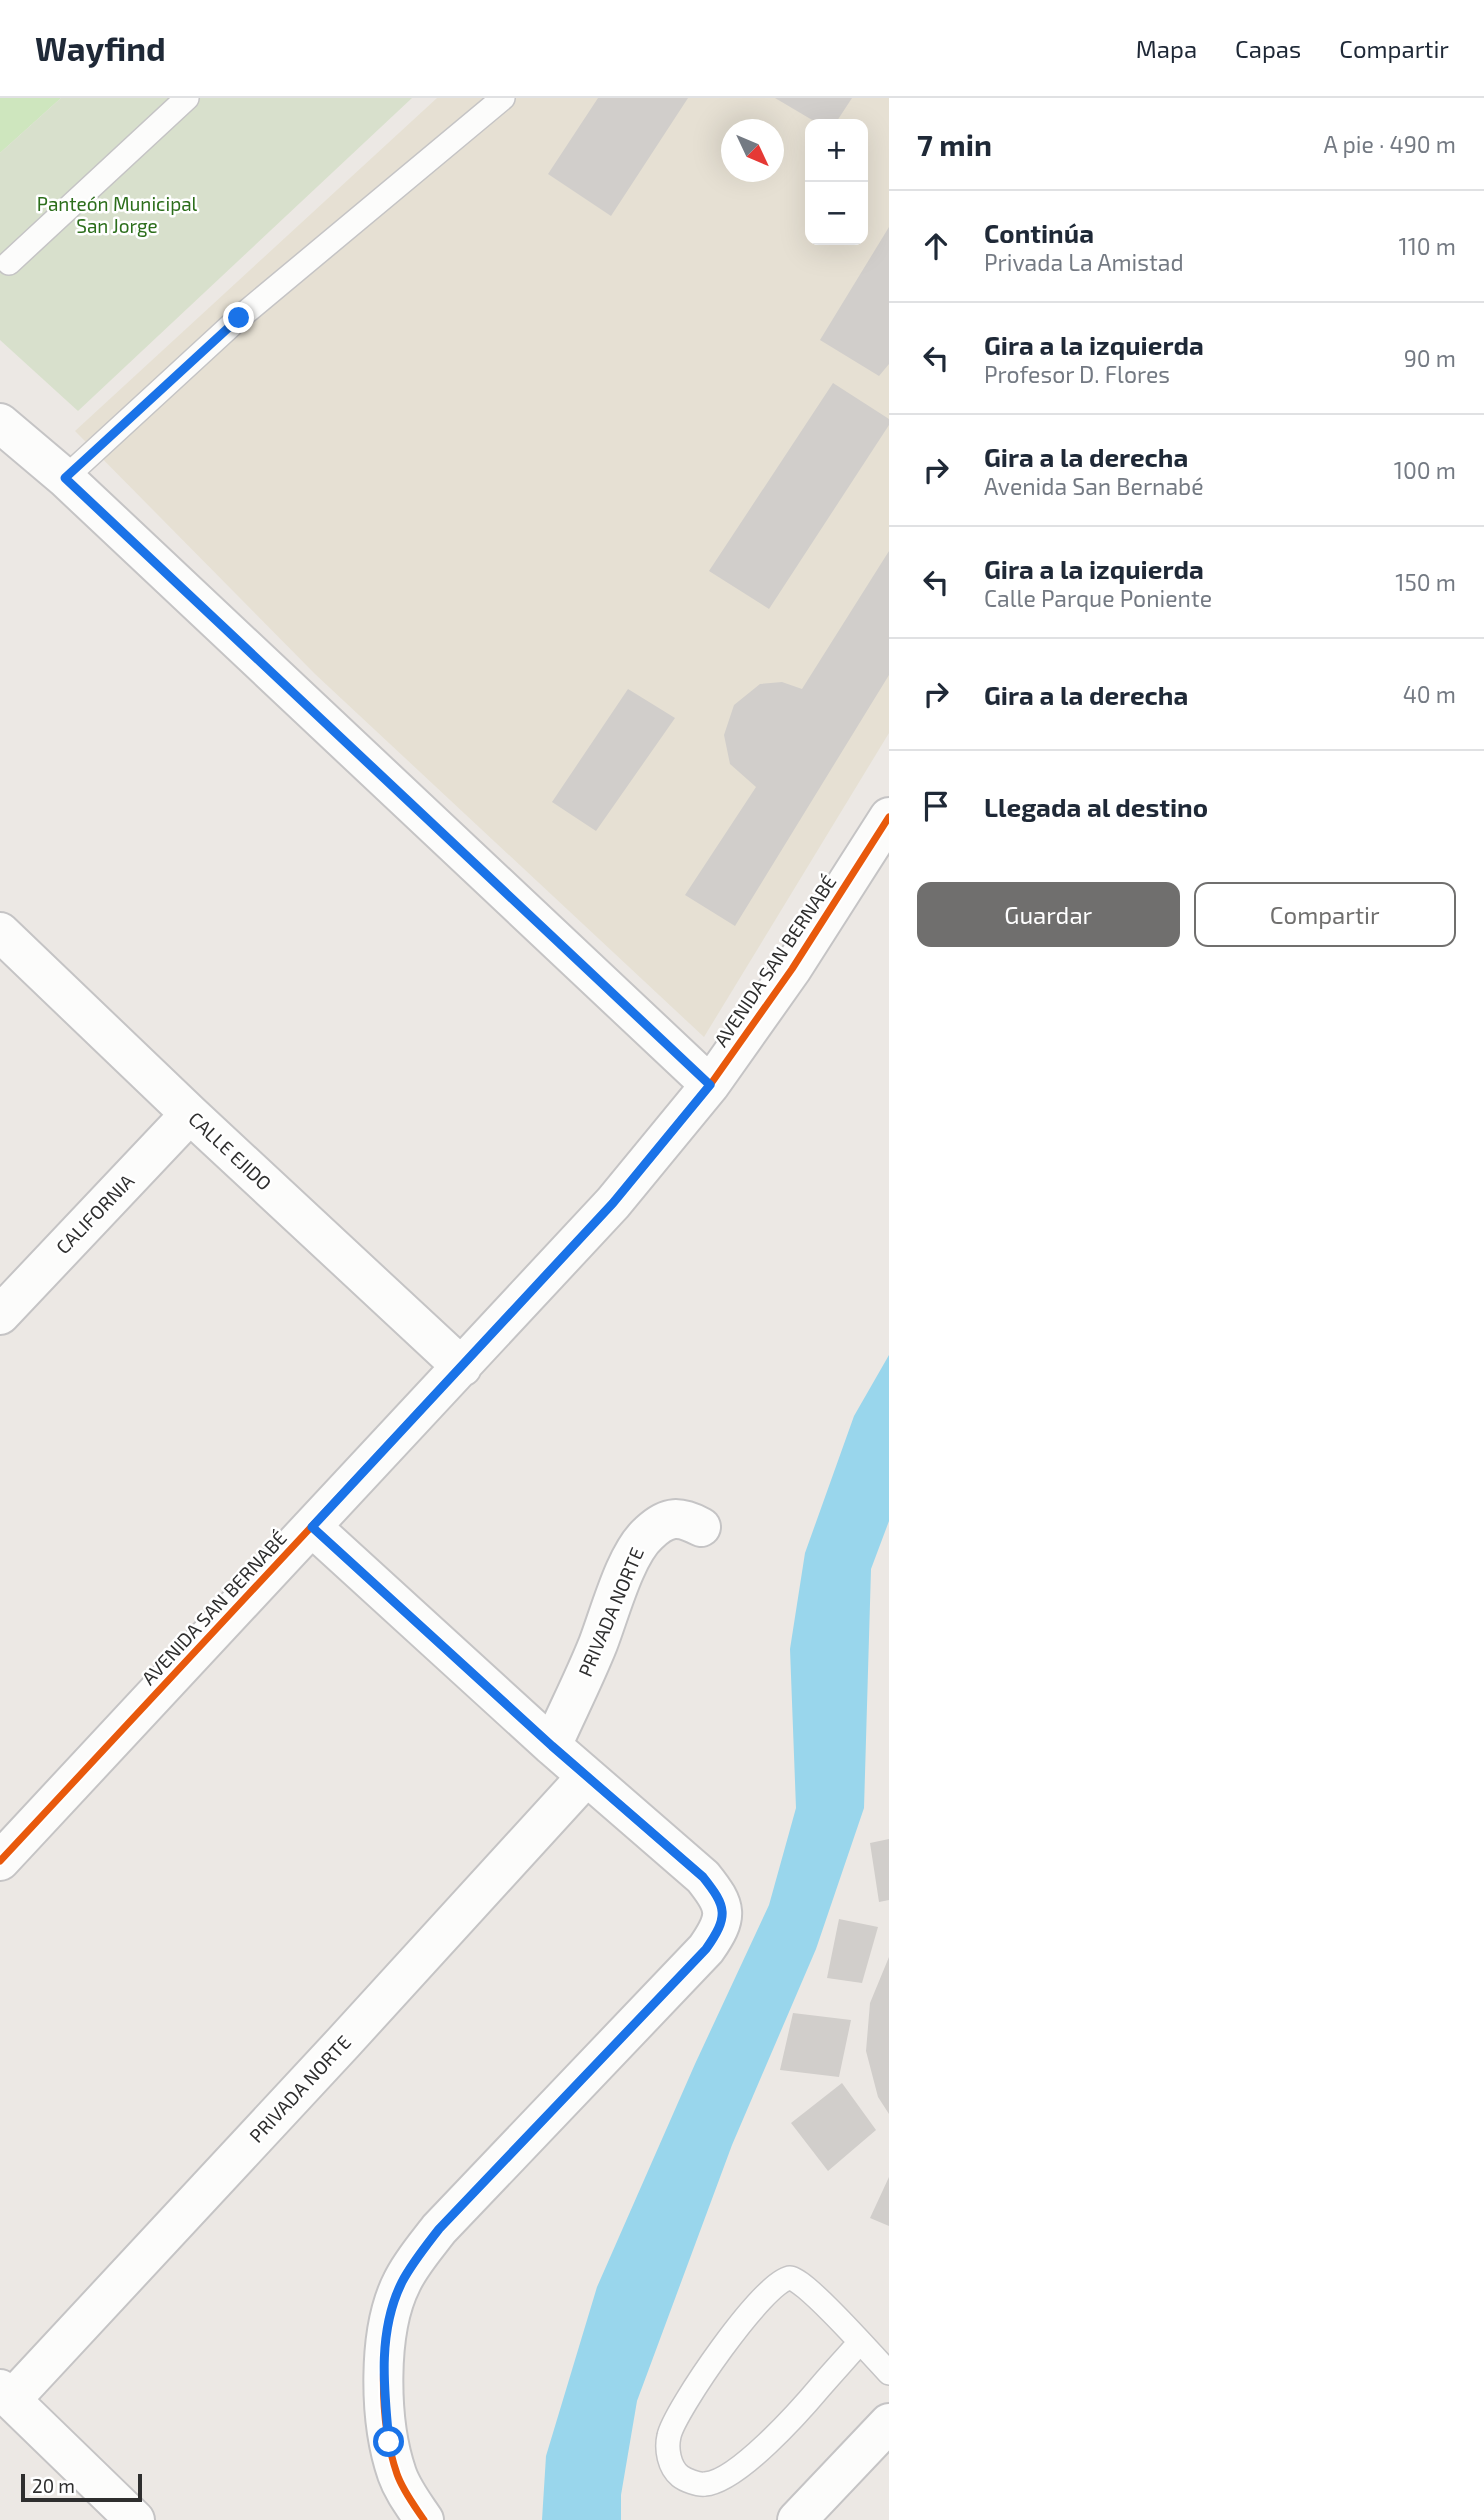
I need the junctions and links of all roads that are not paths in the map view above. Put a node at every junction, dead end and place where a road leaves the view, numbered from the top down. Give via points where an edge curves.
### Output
1 (187, 98) edge
2 (503, 98) edge
3 (9, 263) dead end
4 (0, 423) edge
5 (65, 478) junction
6 (889, 817) edge
7 (0, 932) edge
8 (710, 1085) junction
9 (190, 1114) junction
10 (0, 1315) edge
11 (462, 1367) junction
12 (312, 1527) junction
13 (701, 1527) dead end
14 (552, 1746) junction
15 (586, 1777) junction
16 (0, 1861) edge
17 (860, 2342) junction
18 (889, 2373) edge
19 (6, 2394) edge
20 (889, 2423) edge
21 (135, 2520) edge
22 (424, 2520) edge
23 (797, 2520) edge

1 - 3 lane
2 - 5 lane via 239,318
4 - 5 street
5 - 8 street
6 - 8 street, AVENIDA SAN BERNABÉ via 792,969
7 - 9 street, CALLE EJIDO
8 - 11 street, AVENIDA SAN BERNABÉ via 613,1203
9 - 10 street, CALIFORNIA
9 - 11 street, CALLE EJIDO
11 - 12 street, AVENIDA SAN BERNABÉ
12 - 14 street
12 - 16 street, AVENIDA SAN BERNABÉ
13 - 14 street, PRIVADA NORTE via 684,1518 668,1520 637,1546
14 - 15 street
15 - 19 street, PRIVADA NORTE via 344,2043
15 - 22 street via 703,1877 721,1902 724,1915 706,1949 439,2229 401,2283 384,2359 389,2442 402,2486
17 - 17 lane via 802,2283 789,2278 772,2288 716,2357 669,2435 673,2467 681,2477 704,2484 744,2464
17 - 18 lane
19 - 21 street
20 - 23 street

